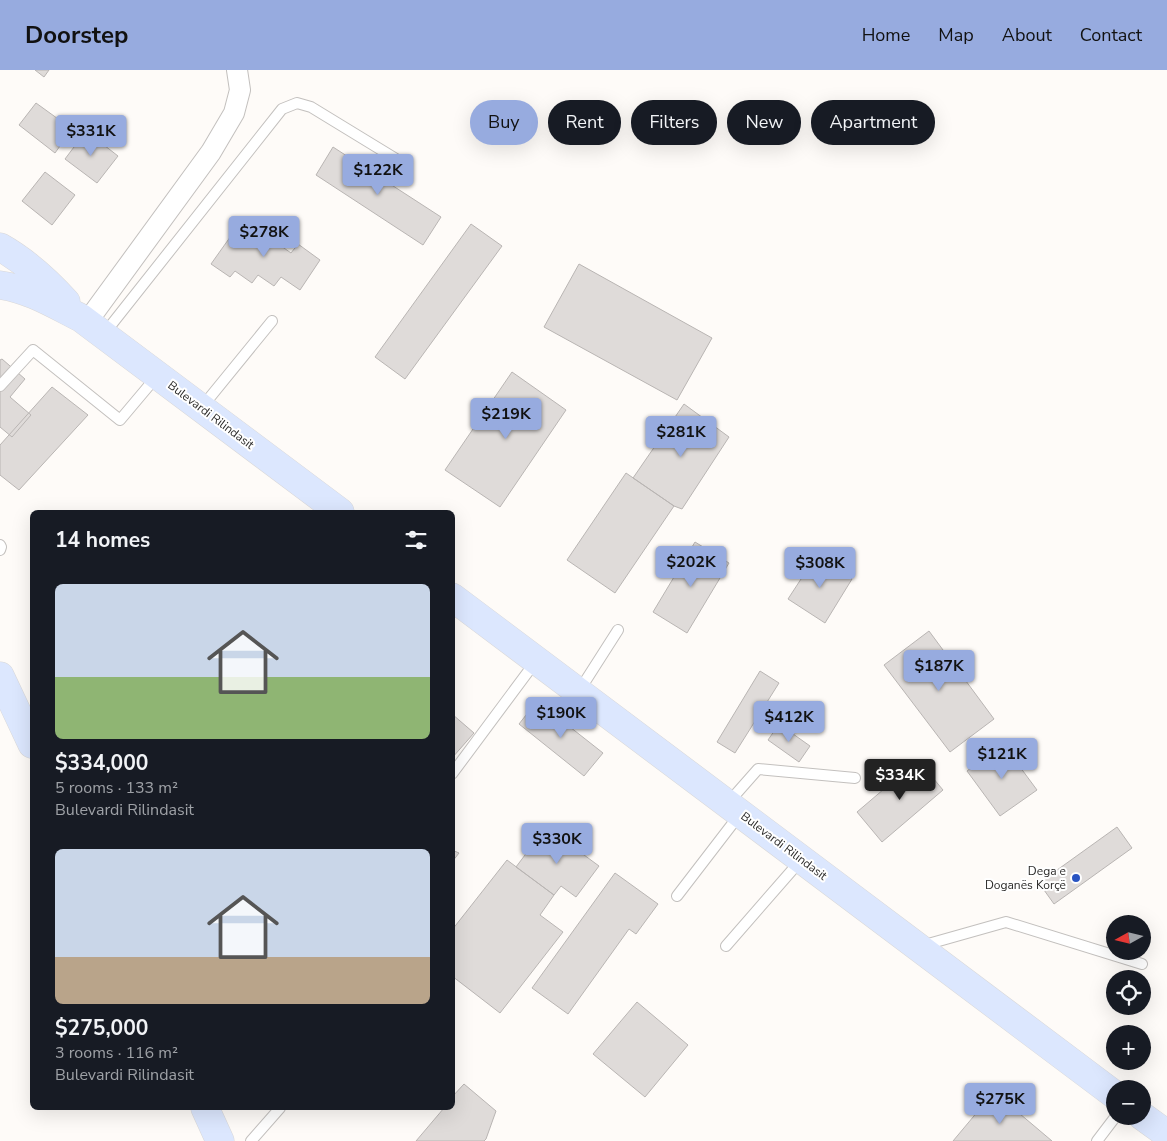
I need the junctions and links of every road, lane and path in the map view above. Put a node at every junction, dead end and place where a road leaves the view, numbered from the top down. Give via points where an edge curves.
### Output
1 (237, 70) edge
2 (406, 165) dead end
3 (0, 247) edge
4 (0, 285) edge
5 (272, 321) dead end
6 (90, 325) junction
7 (158, 375) junction
8 (0, 386) edge
9 (201, 408) junction
10 (337, 510) edge
11 (0, 545) edge
12 (0, 550) edge
13 (455, 599) edge
14 (618, 630) dead end
15 (537, 660) junction
16 (0, 676) edge
17 (579, 692) junction
18 (30, 740) edge
19 (455, 770) edge
20 (855, 778) dead end
21 (734, 808) junction
22 (802, 860) junction
23 (677, 896) dead end
24 (726, 946) dead end
25 (918, 947) junction
26 (1142, 964) dead end
27 (1106, 1088) edge
28 (205, 1110) edge
29 (278, 1110) edge
30 (1151, 1122) edge
31 (1109, 1125) edge
32 (1167, 1134) edge
33 (220, 1141) edge
34 (252, 1141) edge
35 (1096, 1141) edge

1 - 6 street via 240,90 234,113 211,152
2 - 6 lane via 310,107 296,103 282,109
3 - 6 main road via 44,280
4 - 6 main road via 36,296
5 - 9 lane
6 - 7 main road, Bulevardi Rilindasit
7 - 8 lane via 120,420 33,350
7 - 9 main road, Bulevardi Rilindasit
9 - 10 main road, Bulevardi Rilindasit
11 - 12 lane
13 - 15 main road, Bulevardi Rilindasit
14 - 17 lane
15 - 17 main road, Bulevardi Rilindasit
15 - 19 lane
16 - 18 main road
17 - 21 main road, Bulevardi Rilindasit
20 - 21 lane via 758,769
21 - 22 main road, Bulevardi Rilindasit
21 - 23 lane
22 - 24 lane
22 - 25 main road, Bulevardi Rilindasit
25 - 26 lane via 1006,922
25 - 27 main road, Bulevardi Rilindasit
28 - 33 main road
29 - 34 lane
30 - 32 main road
31 - 35 lane

